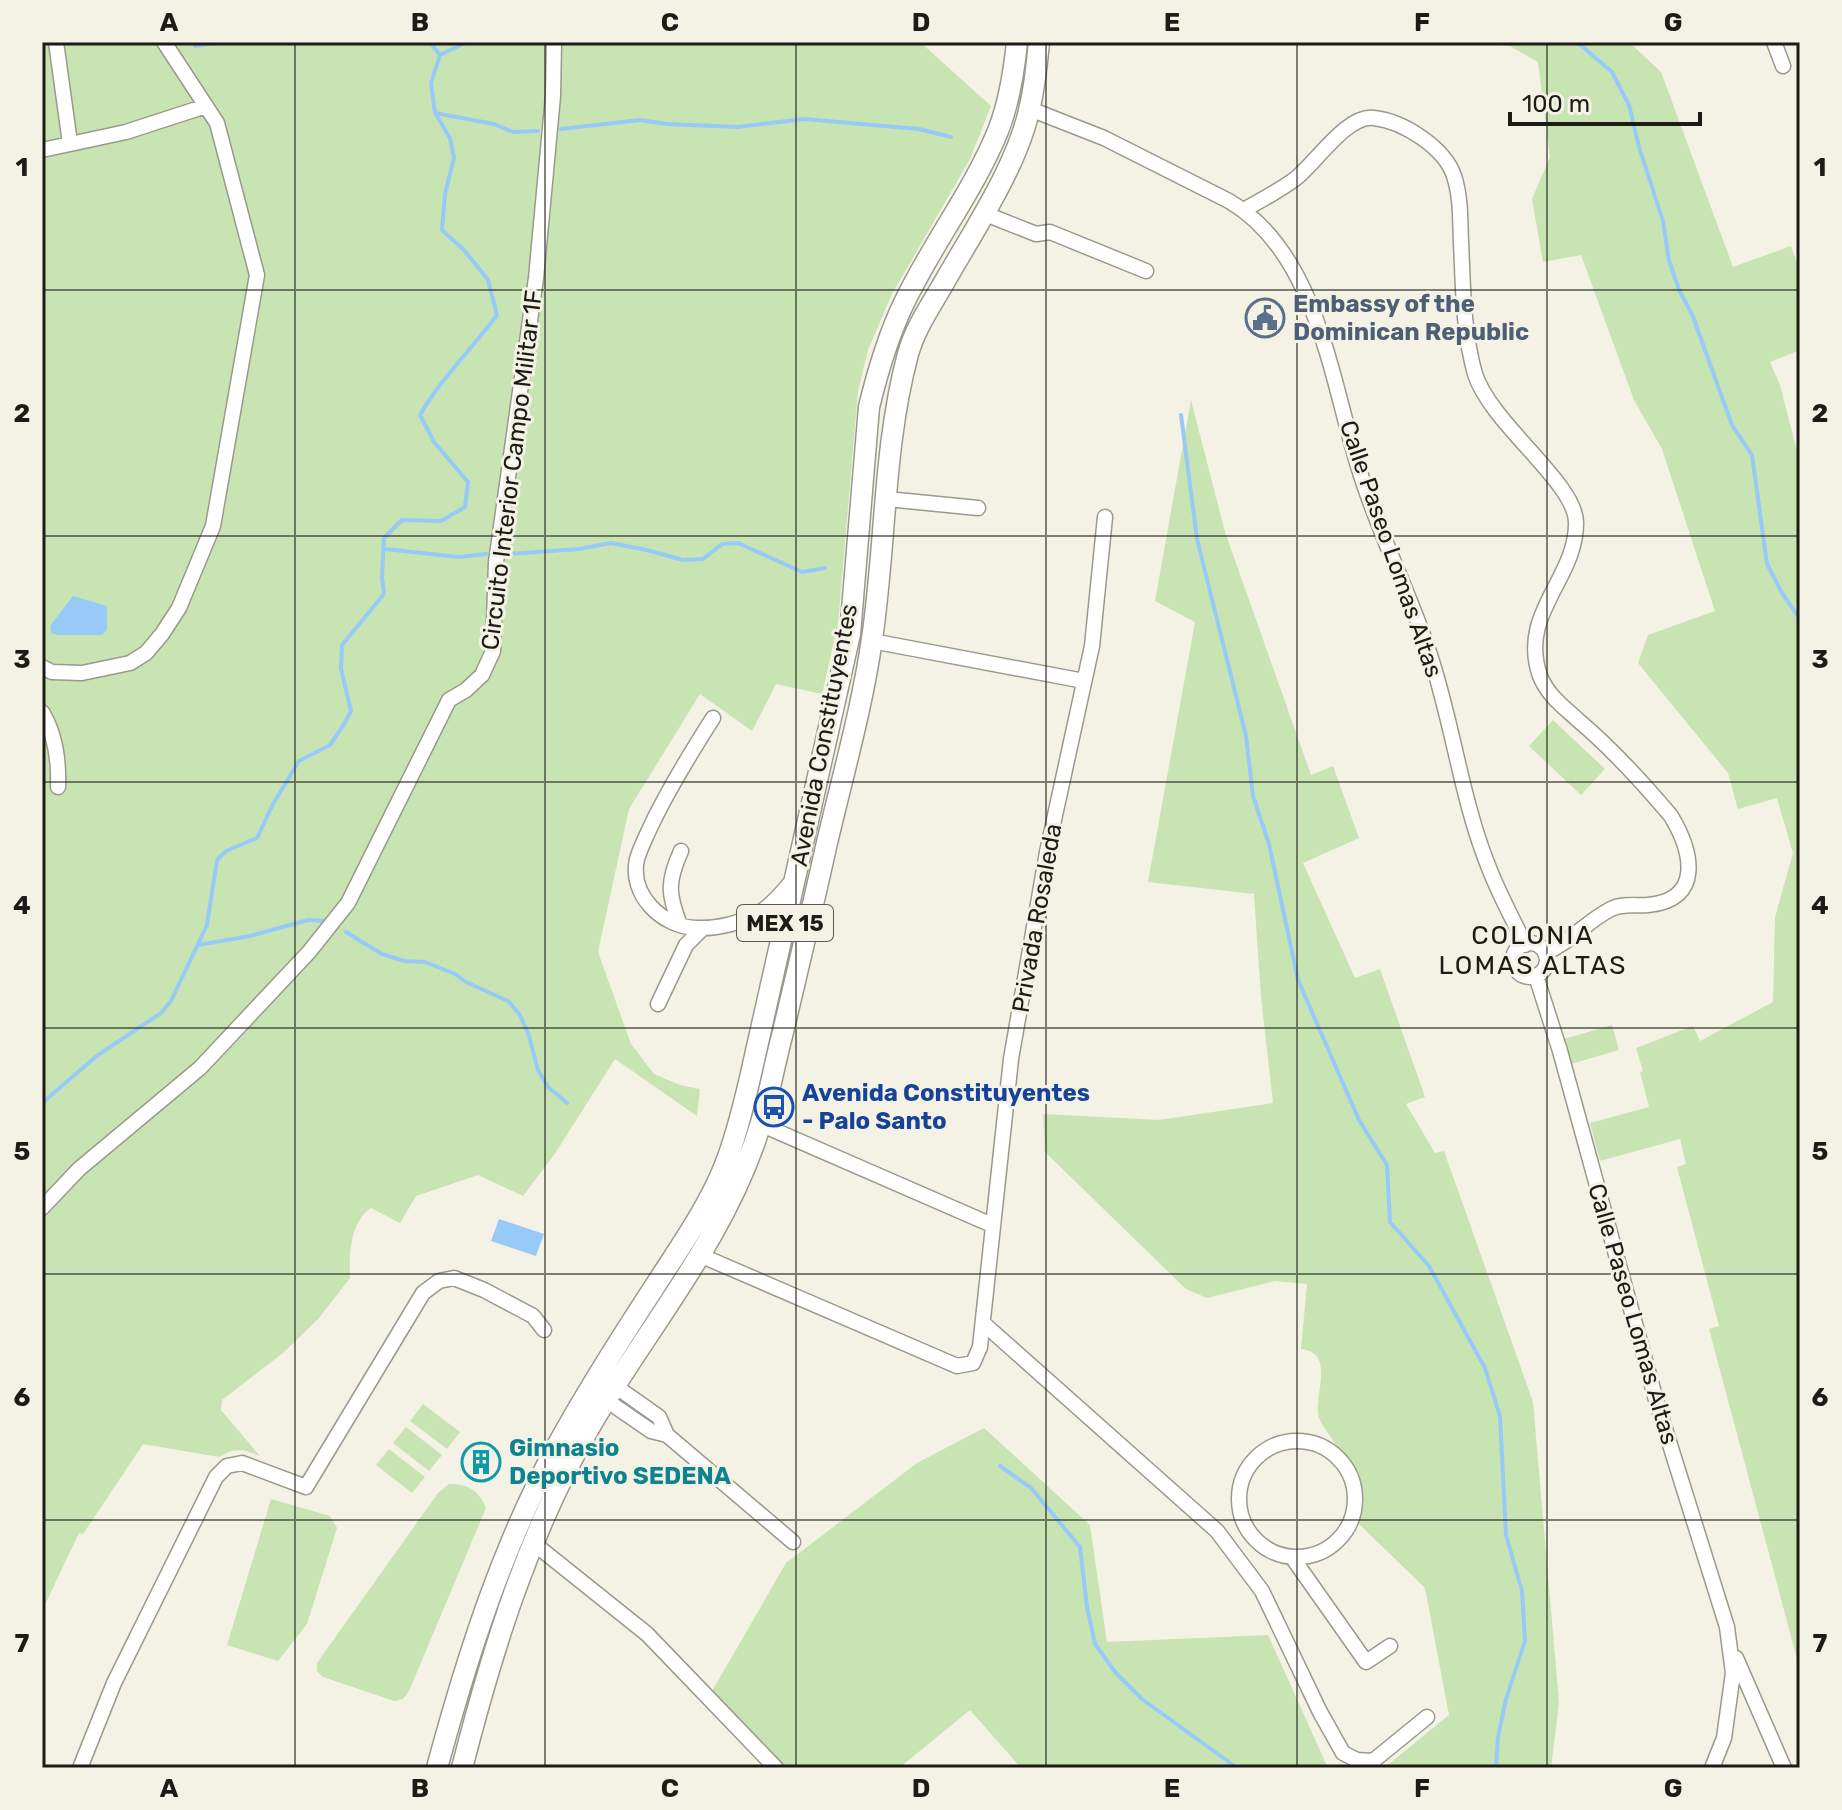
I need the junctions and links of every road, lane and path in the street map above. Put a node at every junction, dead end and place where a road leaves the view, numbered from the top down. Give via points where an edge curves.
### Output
1 (56, 42) edge
2 (164, 42) edge
3 (554, 42) edge
4 (1017, 42) edge
5 (1039, 42) edge
6 (1774, 42) edge
7 (1783, 66) dead end
8 (206, 106) junction
9 (1030, 109) junction
10 (70, 143) junction
11 (42, 150) edge
12 (1244, 210) junction
13 (983, 213) junction
14 (1146, 271) dead end
15 (887, 499) junction
16 (978, 508) dead end
17 (1105, 517) dead end
18 (872, 641) junction
19 (42, 667) edge
20 (1084, 681) junction
21 (42, 712) edge
22 (713, 718) dead end
23 (58, 787) dead end
24 (681, 851) dead end
25 (795, 877) junction
26 (748, 918) junction
27 (680, 925) junction
28 (702, 929) junction
29 (781, 939) junction
30 (1525, 945) junction
31 (1545, 953) junction
32 (1536, 976) junction
33 (658, 1004) dead end
34 (760, 1124) junction
35 (42, 1208) edge
36 (992, 1225) junction
37 (702, 1256) junction
38 (983, 1323) junction
39 (544, 1330) dead end
40 (610, 1393) junction
41 (1240, 1513) junction
42 (1217, 1531) junction
43 (532, 1542) junction
44 (793, 1542) dead end
45 (1292, 1557) junction
46 (1390, 1646) dead end
47 (1732, 1651) junction
48 (1427, 1717) dead end
49 (80, 1768) edge
50 (437, 1768) edge
51 (462, 1768) edge
52 (776, 1768) edge
53 (1712, 1768) edge
54 (1784, 1768) edge

1 - 10 street
2 - 8 street
3 - 35 street, Circuito Interior Campo Militar 1F via 536,278 496,562 493,651 482,675 449,700 348,903 309,952 200,1068 79,1169
4 - 25 highway, Avenida Constituyentes / MEX 15 via 998,131 905,300 877,374 869,407 850,634
5 - 9 highway, Avenida Constituyentes / MEX 15
6 - 7 street
8 - 10 street via 126,132
8 - 19 street via 217,123 257,275 213,526 179,608 146,653 130,663 82,673
9 - 12 street, Calle Paseo Lomas Altas via 1104,138
9 - 13 highway, Avenida Constituyentes / MEX 15
10 - 11 street
12 - 30 street, Calle Paseo Lomas Altas via 1279,246 1308,299 1380,532 1430,653 1489,868
12 - 31 street via 1298,177 1345,130 1370,117 1418,135 1442,152 1454,174 1474,370 1496,413 1562,488 1576,521 1567,562 1542,611 1534,657 1559,705 1671,816 1689,863 1689,875 1675,896 1649,905 1616,906
13 - 14 street via 1036,234 1050,232
13 - 15 highway, Avenida Constituyentes / MEX 15 via 911,343 894,420
15 - 16 street
15 - 18 highway, Avenida Constituyentes / MEX 15
17 - 20 street, Privada Rosaleda
18 - 20 street
18 - 34 highway, Avenida Constituyentes / MEX 15
20 - 36 street, Privada Rosaleda via 1011,1059
21 - 23 street via 59,763
22 - 27 street via 656,815 638,858 636,874 644,899
24 - 27 street via 669,890
25 - 26 street via 768,907
25 - 29 highway, Avenida Constituyentes / MEX 15
26 - 28 street
26 - 29 street
27 - 28 street
28 - 33 street via 686,945
29 - 50 highway, Avenida Constituyentes / MEX 15 via 725,1166 596,1377 523,1515 472,1645
30 - 31 street via 1539,946
30 - 32 street via 1515,954 1515,966 1523,976
31 - 32 street via 1546,967
32 - 47 street, Calle Paseo Lomas Altas
34 - 36 street
34 - 37 highway, Avenida Constituyentes / MEX 15 via 744,1171
36 - 38 street, Privada Rosaleda
37 - 38 street, Privada Rosaleda via 957,1366 973,1363
37 - 40 highway, Avenida Constituyentes / MEX 15
38 - 42 street
39 - 49 street via 533,1316 484,1290 454,1278 439,1281 423,1293 306,1487 242,1463 227,1466 216,1477 114,1683
40 - 43 highway, Avenida Constituyentes / MEX 15
40 - 44 street
41 - 42 street
41 - 45 street via 1259,1543
41 - 45 street via 1243,1477 1266,1449 1301,1440 1334,1454 1353,1485 1350,1521 1327,1548
42 - 48 street via 1262,1591 1343,1753 1373,1761
43 - 51 highway, Avenida Constituyentes / MEX 15 via 494,1649
43 - 52 street via 647,1634
45 - 46 street via 1366,1662
47 - 53 street via 1729,1712
47 - 54 street

